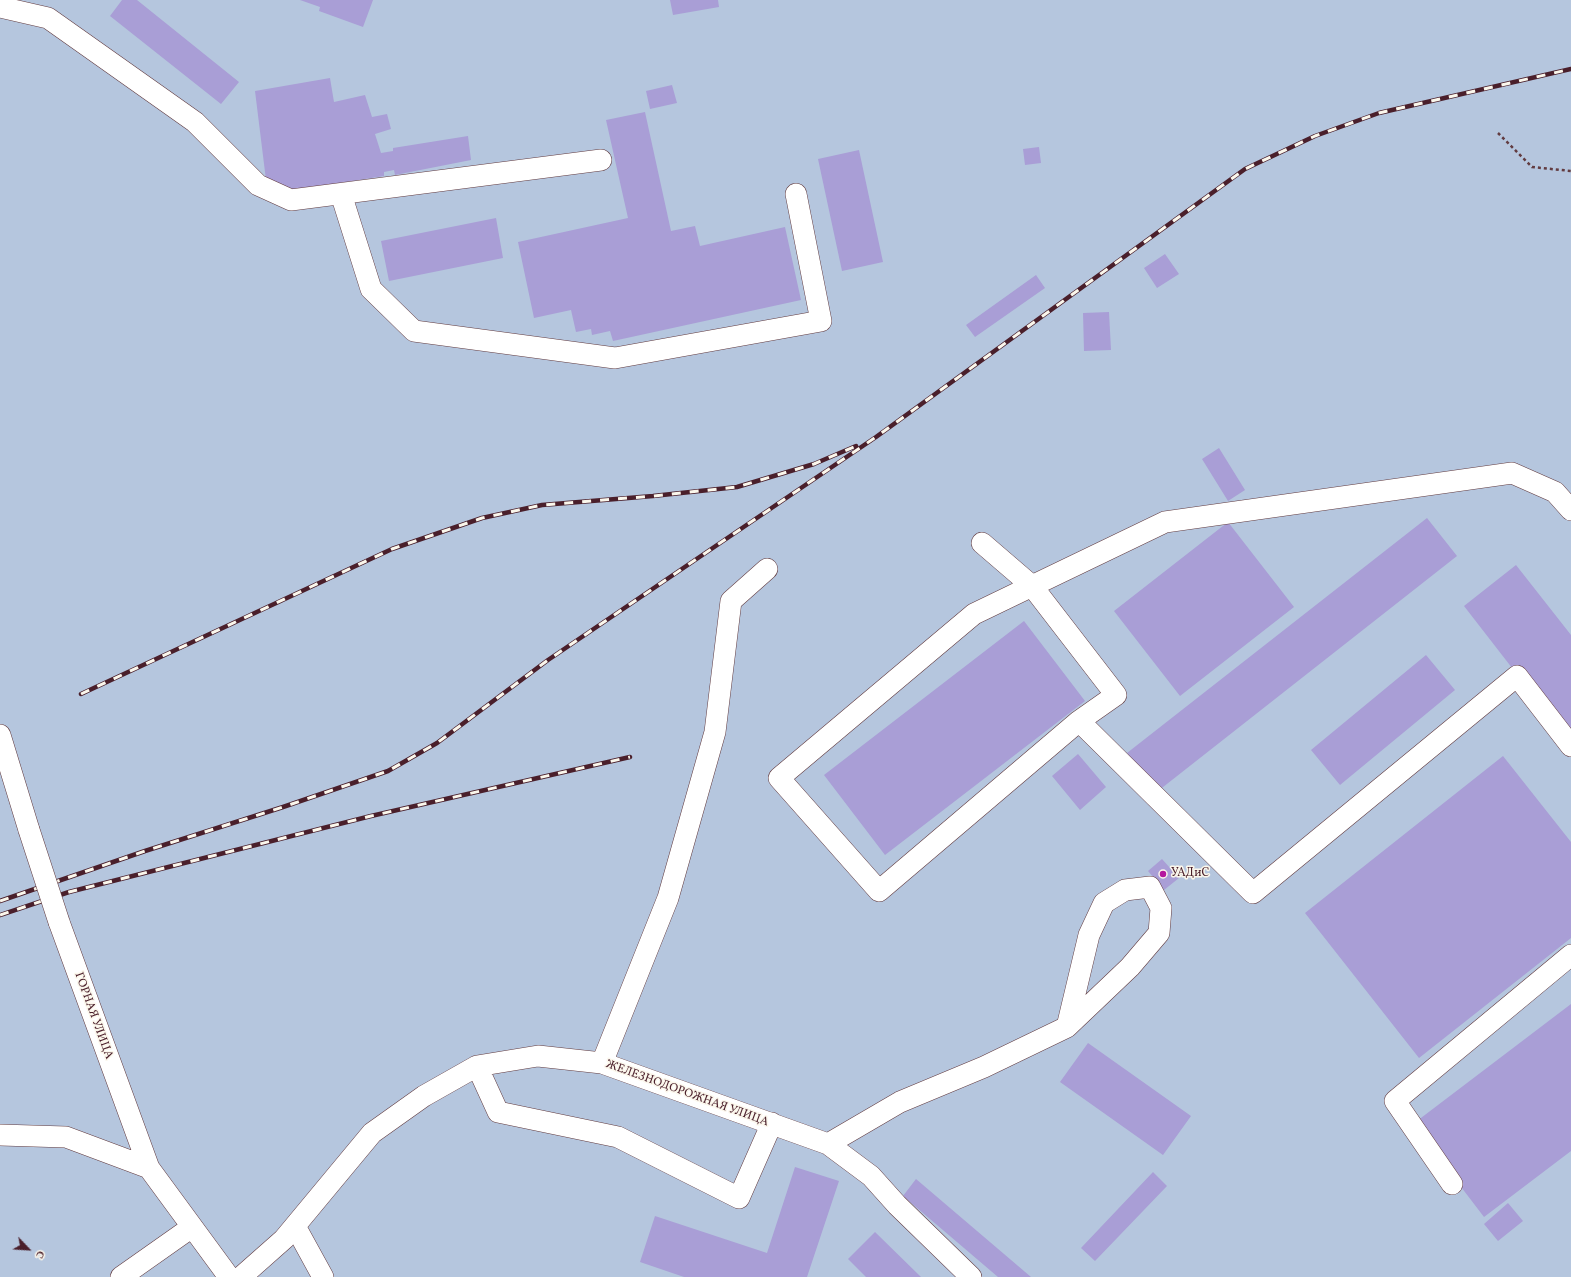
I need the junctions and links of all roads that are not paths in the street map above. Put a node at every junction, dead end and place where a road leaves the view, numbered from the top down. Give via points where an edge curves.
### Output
1 (0, 7) edge
2 (601, 160) dead end
3 (341, 194) junction
4 (796, 194) dead end
5 (1571, 510) edge
6 (982, 543) dead end
7 (767, 569) dead end
8 (1032, 586) junction
9 (1079, 721) junction
10 (0, 735) edge
11 (1571, 746) edge
12 (1571, 955) edge
13 (1067, 1027) junction
14 (602, 1063) junction
15 (477, 1066) junction
16 (772, 1123) junction
17 (0, 1135) edge
18 (828, 1144) junction
19 (149, 1168) junction
20 (1452, 1184) dead end
21 (295, 1226) junction
22 (192, 1227) junction
23 (121, 1277) edge
24 (229, 1277) edge
25 (241, 1277) edge
26 (323, 1277) edge
27 (971, 1277) edge

1 - 3 street via 48,18 195,122 258,185 291,200
2 - 3 street
3 - 4 street via 371,289 414,331 615,358 821,321
5 - 8 street via 1555,492 1512,473 1165,522
6 - 8 street
7 - 14 street via 731,601 715,732 668,898
8 - 9 street via 1116,695
8 - 9 street via 974,614 779,778 879,891
9 - 11 street via 1253,893 1517,676
10 - 19 street, ГОРНАЯ УЛИЦА, bridge via 59,922
12 - 20 street via 1394,1102
13 - 13 street via 1130,968 1159,933 1161,908 1150,887 1125,890 1104,903 1089,935
13 - 18 street via 984,1067 900,1102
14 - 15 street, ЖЕЛЕЗНОДОРОЖНАЯ УЛИЦА via 538,1056
14 - 16 street, ЖЕЛЕЗНОДОРОЖНАЯ УЛИЦА
15 - 16 street via 498,1112 618,1137 739,1198
15 - 21 street, ЖЕЛЕЗНОДОРОЖНАЯ УЛИЦА via 424,1096 372,1133
16 - 18 street, ЖЕЛЕЗНОДОРОЖНАЯ УЛИЦА
17 - 19 street via 66,1137
18 - 27 street, ЖЕЛЕЗНОДОРОЖНАЯ УЛИЦА via 871,1176
19 - 22 street, ГОРНАЯ УЛИЦА
21 - 25 street, ЖЕЛЕЗНОДОРОЖНАЯ УЛИЦА
21 - 26 street
22 - 23 street
22 - 24 street, ГОРНАЯ УЛИЦА

